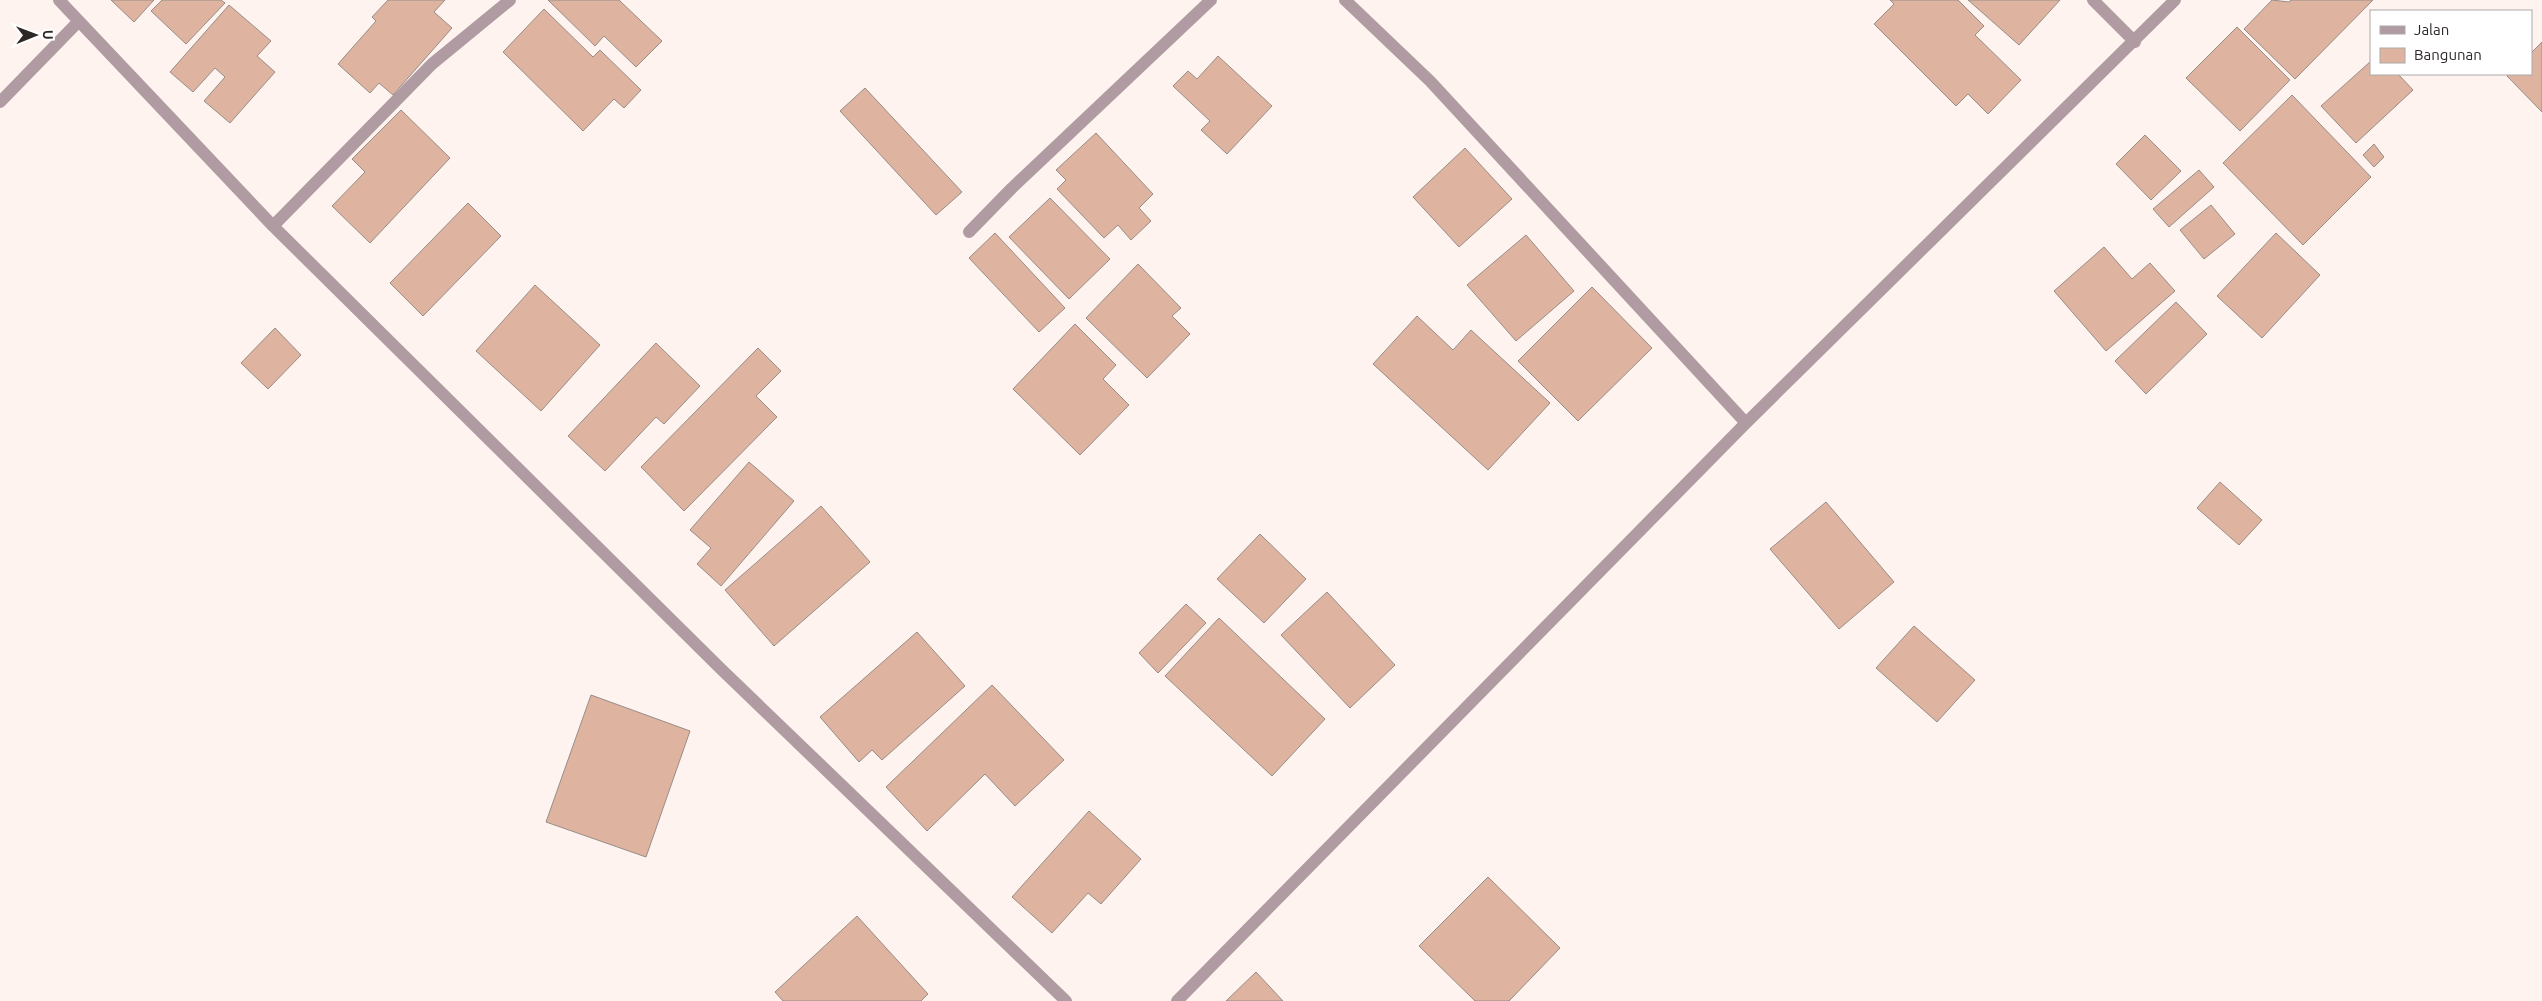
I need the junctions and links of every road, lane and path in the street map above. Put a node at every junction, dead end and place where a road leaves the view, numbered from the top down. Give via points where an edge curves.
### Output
1 (59, 0) edge
2 (510, 0) edge
3 (1211, 0) edge
4 (1345, 0) edge
5 (2093, 0) edge
6 (2176, 0) edge
7 (79, 21) junction
8 (2135, 42) junction
9 (0, 102) edge
10 (272, 226) junction
11 (969, 232) dead end
12 (1746, 423) junction
13 (1066, 1001) edge
14 (1177, 1001) edge

1 - 7 street
2 - 10 street via 432,64
3 - 11 street
4 - 12 street via 1430,81
5 - 8 street
6 - 8 street
7 - 9 street
7 - 10 street
8 - 12 street
10 - 13 street via 721,669
12 - 14 street

